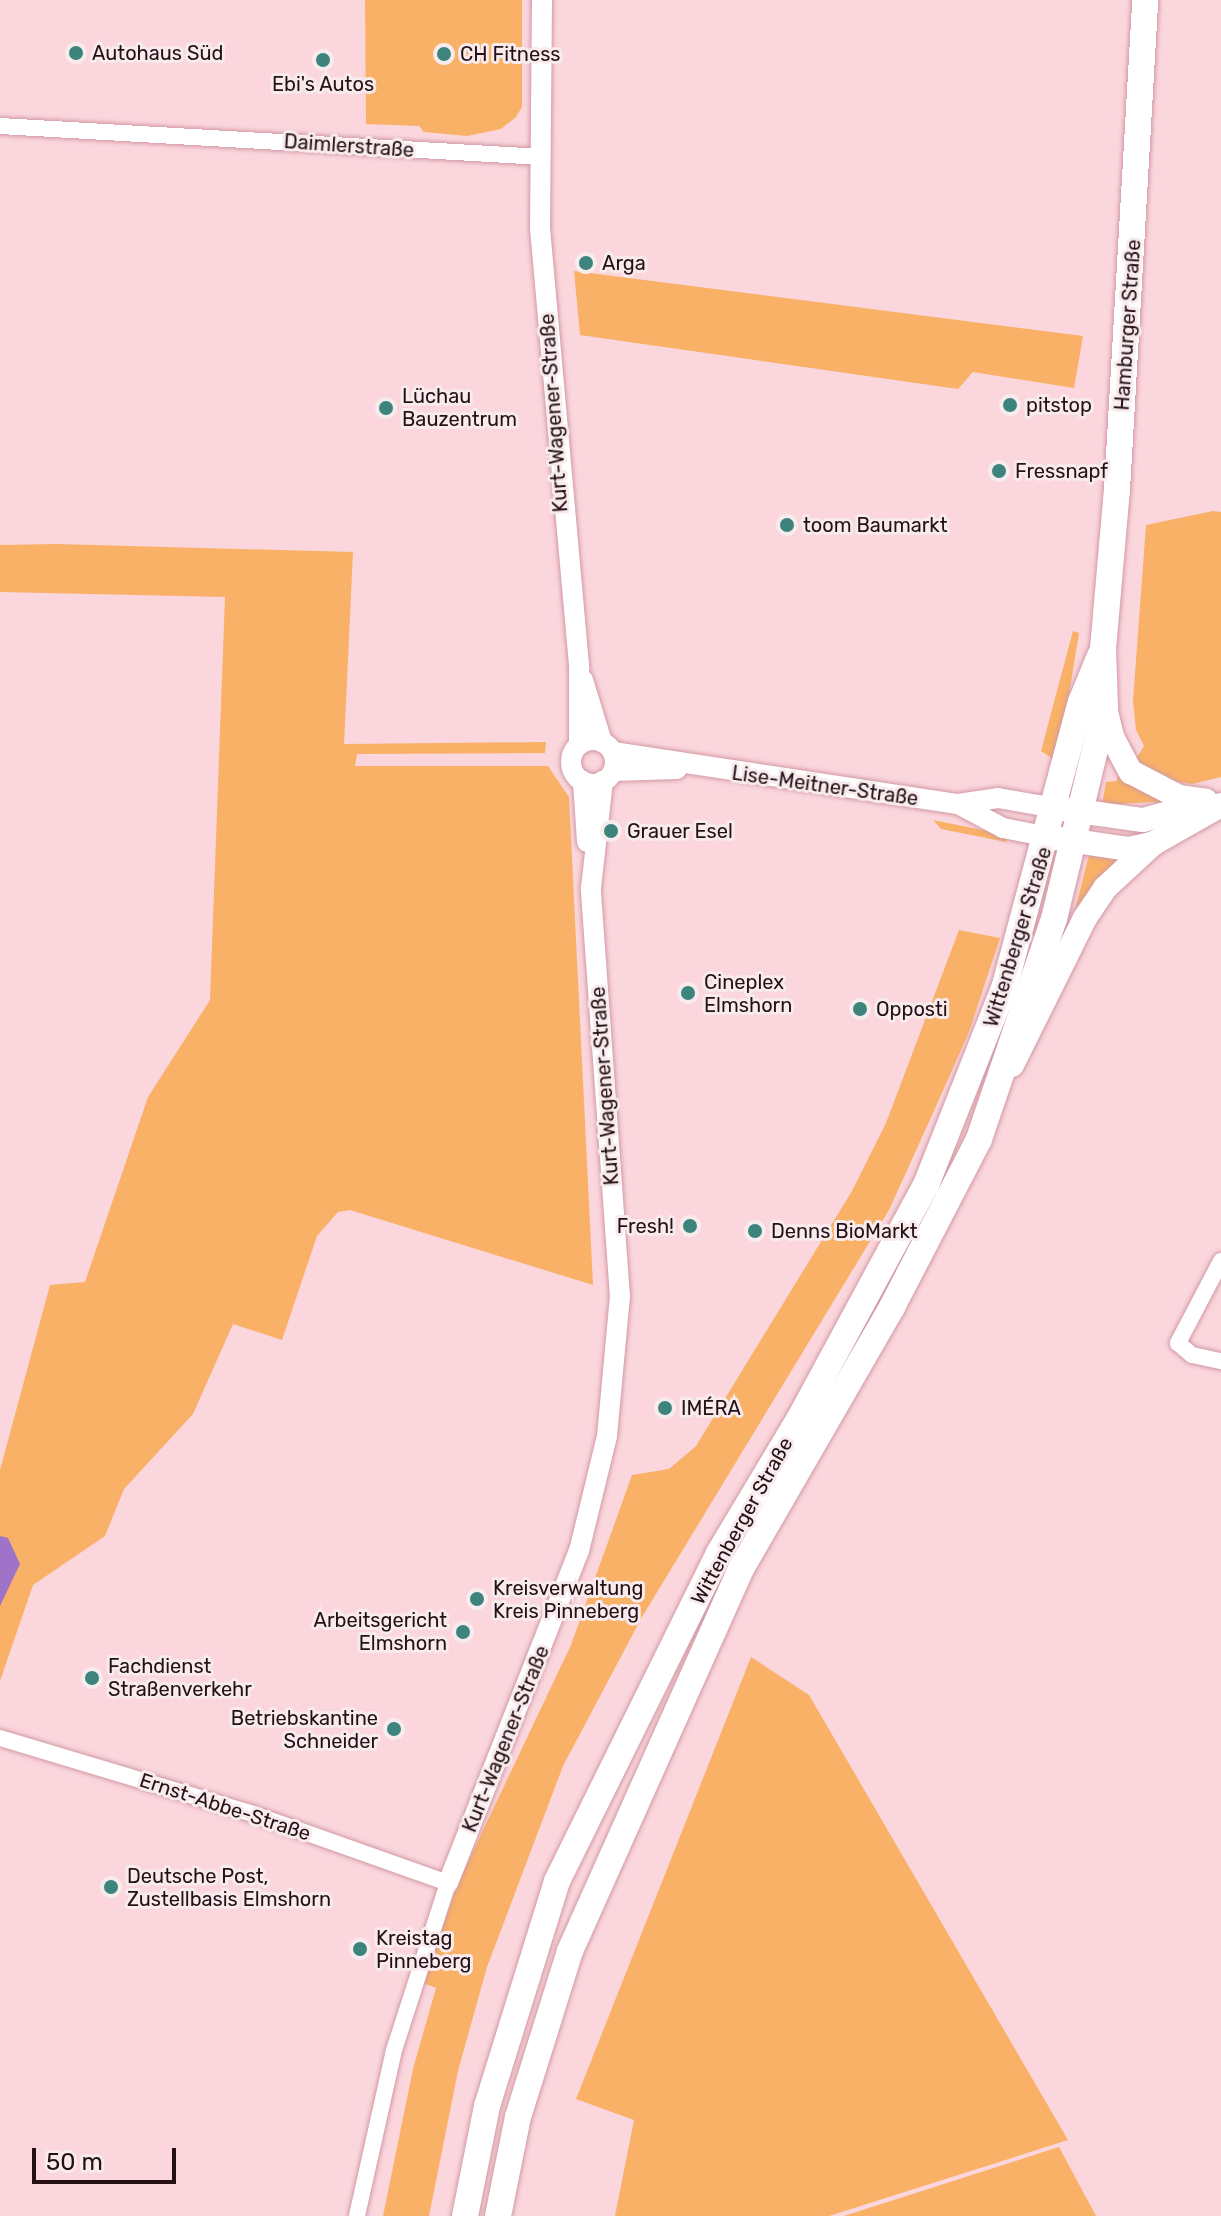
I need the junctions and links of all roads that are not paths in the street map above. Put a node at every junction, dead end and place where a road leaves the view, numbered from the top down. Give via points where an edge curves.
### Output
1 (542, 0) edge
2 (1145, 0) edge
3 (0, 126) edge
4 (542, 157) junction
5 (1103, 649) junction
6 (579, 669) junction
7 (1105, 708) junction
8 (579, 745) junction
9 (603, 765) junction
10 (1217, 800) edge
11 (958, 804) junction
12 (1068, 811) junction
13 (1062, 840) junction
14 (1154, 843) junction
15 (999, 1088) junction
16 (1221, 1261) edge
17 (1221, 1361) edge
18 (0, 1738) edge
19 (448, 1883) junction
20 (357, 2216) edge
21 (465, 2216) edge
22 (498, 2216) edge

1 - 4 street
2 - 5 main road, Hamburger Straße
3 - 4 street, Daimlerstraße
4 - 6 street, Kurt-Wagener-Straße via 541,248
5 - 7 main road, Hamburger Straße
5 - 12 main road, Hamburger Straße via 1081,702
6 - 8 street, Kurt-Wagener-Straße
6 - 9 street, Kurt-Wagener-Straße
7 - 10 main road via 1112,737 1131,772 1179,797
7 - 12 main road, Hamburger Straße
8 - 9 street
8 - 9 street, Kurt-Wagener-Straße via 572,764
9 - 11 street, Lise-Meitner-Straße via 693,767
9 - 19 street, Kurt-Wagener-Straße via 591,874 620,1297 607,1436 579,1551
10 - 12 main road via 1143,820
10 - 14 main road, Wittenberger Straße
11 - 12 street, Lise-Meitner-Straße via 998,798
11 - 13 street, Lise-Meitner-Straße via 1003,828
12 - 13 main road, Wittenberger Straße
13 - 14 main road, Wittenberger Straße via 1118,849
13 - 15 main road, Wittenberger Straße
13 - 21 main road, Wittenberger Straße via 926,1185 801,1416 719,1553 557,1881 487,2106
14 - 15 main road via 1105,888 1085,918
15 - 22 main road, Wittenberger Straße via 946,1208 742,1567 652,1763 570,1951 518,2117
16 - 17 street via 1178,1343 1192,1355
18 - 19 street, Ernst-Abbe-Straße via 256,1815
19 - 20 street, Kurt-Wagener-Straße via 394,2050

